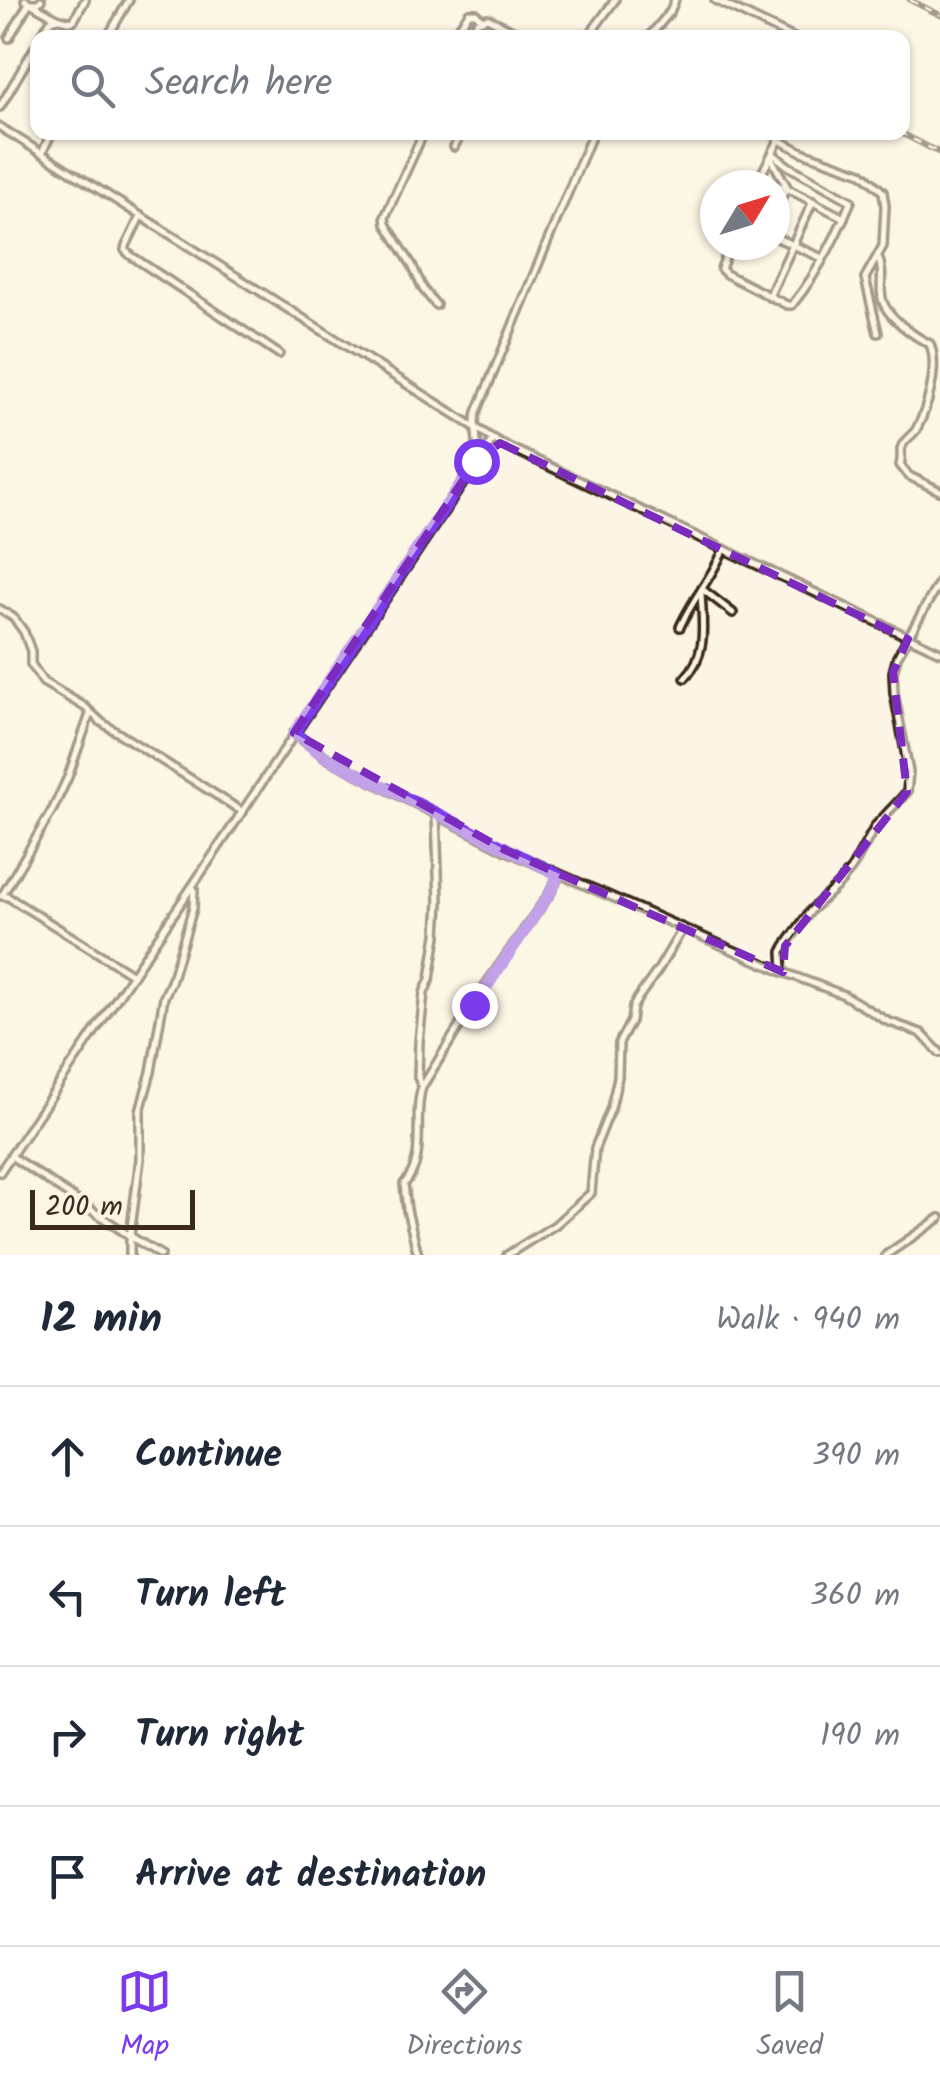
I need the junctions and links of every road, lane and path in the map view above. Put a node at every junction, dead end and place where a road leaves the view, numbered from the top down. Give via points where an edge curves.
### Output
1 (40, 0) edge
2 (85, 0) edge
3 (129, 0) edge
4 (616, 0) edge
5 (675, 0) edge
6 (714, 0) edge
7 (27, 2) edge
8 (57, 18) junction
9 (481, 18) junction
10 (45, 30) edge
11 (112, 30) edge
12 (457, 30) edge
13 (473, 30) edge
14 (512, 30) edge
15 (593, 30) edge
16 (655, 30) edge
17 (777, 30) edge
18 (9, 38) dead end
19 (30, 55) edge
20 (0, 107) edge
21 (0, 126) edge
22 (48, 140) edge
23 (420, 140) edge
24 (458, 140) edge
25 (589, 140) edge
26 (776, 140) edge
27 (783, 140) edge
28 (454, 146) dead end
29 (42, 153) junction
30 (772, 156) junction
31 (764, 170) edge
32 (778, 170) edge
33 (790, 191) edge
34 (812, 202) junction
35 (140, 218) junction
36 (844, 218) junction
37 (790, 244) edge
38 (793, 245) junction
39 (878, 257) junction
40 (823, 258) junction
41 (724, 260) edge
42 (769, 296) junction
43 (436, 305) dead end
44 (878, 332) dead end
45 (280, 354) dead end
46 (476, 429) junction
47 (490, 437) junction
48 (500, 444) junction
49 (480, 455) junction
50 (940, 490) edge
51 (724, 549) junction
52 (940, 581) edge
53 (702, 590) junction
54 (0, 609) edge
55 (733, 613) dead end
56 (680, 627) dead end
57 (908, 639) junction
58 (940, 652) edge
59 (685, 678) dead end
60 (90, 714) junction
61 (294, 733) junction
62 (243, 812) junction
63 (436, 814) junction
64 (559, 875) junction
65 (194, 886) junction
66 (1, 897) edge
67 (684, 928) junction
68 (783, 972) junction
69 (132, 976) junction
70 (940, 1053) edge
71 (422, 1087) junction
72 (10, 1156) junction
73 (0, 1172) edge
74 (940, 1218) edge
75 (130, 1236) junction
76 (130, 1255) edge
77 (160, 1255) edge
78 (418, 1255) edge
79 (506, 1255) edge
80 (886, 1255) edge

1 - 7 street
2 - 8 street via 71,22
3 - 11 street
4 - 15 street
5 - 16 street
6 - 17 street
7 - 8 street
7 - 18 street
8 - 10 street
9 - 12 street via 469,13
9 - 13 street
9 - 14 street
19 - 20 street
21 - 29 street
22 - 29 street
23 - 43 street via 385,217
24 - 28 street
25 - 46 street
26 - 30 street
27 - 39 street via 878,186 885,197
29 - 35 street
30 - 31 street
30 - 32 street
30 - 36 street via 851,201
33 - 34 street
34 - 36 street
34 - 38 street
35 - 45 street via 126,246 130,256
35 - 46 street
36 - 40 street
37 - 38 street
38 - 40 street
38 - 42 street
39 - 44 street via 864,278
39 - 50 street via 882,301 934,354 928,398 902,446 900,464 909,476
40 - 42 street via 792,305
41 - 42 street via 721,269 730,277
46 - 47 street
46 - 49 street
47 - 48 street
47 - 49 street
48 - 49 street
48 - 51 street
49 - 61 street
51 - 53 street
51 - 57 street
52 - 57 street
53 - 55 street
53 - 56 street
53 - 59 street via 699,660
54 - 60 street via 24,632 31,664 44,682
57 - 58 street
57 - 68 street via 893,672 907,792 785,946
60 - 62 street
60 - 66 street via 53,809
61 - 62 street
61 - 63 street via 327,758
62 - 65 street
63 - 64 street
63 - 71 street via 438,935 418,1042
64 - 67 street
64 - 71 street
65 - 69 street
65 - 75 street via 140,1111
66 - 69 street
67 - 68 street
67 - 79 street via 638,998 619,1043 618,1077 596,1148 591,1193 556,1226
68 - 70 street via 920,1033
69 - 72 street
71 - 78 street via 417,1162 404,1184
72 - 73 street
72 - 75 street
74 - 80 street
75 - 76 street
75 - 77 street

